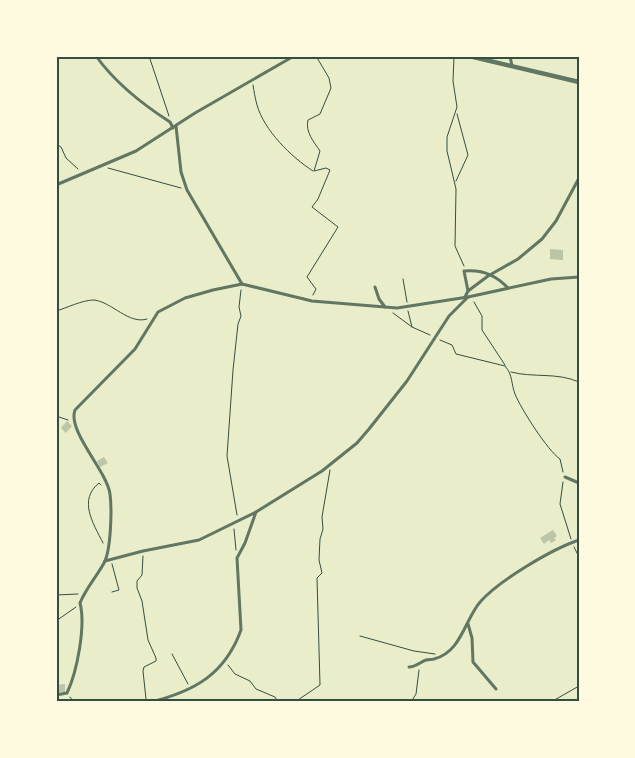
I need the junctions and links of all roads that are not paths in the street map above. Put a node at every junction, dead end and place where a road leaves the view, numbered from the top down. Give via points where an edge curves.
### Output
1 (96, 56) edge
2 (294, 56) edge
3 (469, 56) edge
4 (510, 56) edge
5 (512, 66) junction
6 (579, 82) edge
7 (175, 127) junction
8 (579, 178) edge
9 (56, 185) edge
10 (490, 274) junction
11 (579, 277) edge
12 (242, 284) junction
13 (375, 287) dead end
14 (508, 288) junction
15 (468, 291) junction
16 (467, 297) junction
17 (386, 307) junction
18 (565, 477) road end
19 (579, 483) edge
20 (256, 512) junction
21 (578, 540) edge
22 (105, 561) junction
23 (468, 624) junction
24 (409, 667) dead end
25 (72, 680) junction
26 (66, 683) dead end
27 (496, 689) dead end
28 (56, 695) edge
29 (151, 702) edge

1 - 7 street via 138,100
2 - 7 street
3 - 5 street
4 - 5 street
5 - 6 street
7 - 9 street via 136,151
7 - 12 street via 181,172 187,190
8 - 10 street via 556,221 542,239
10 - 14 street via 500,278
10 - 15 street
10 - 15 street via 464,271
11 - 14 street via 551,278
12 - 17 street via 312,301
12 - 22 street via 185,298 158,312 135,349 75,410 74,420 109,490 110,537
13 - 17 street
14 - 16 street
15 - 16 street
16 - 17 street
16 - 20 street via 449,316 369,429 330,465
18 - 19 street
20 - 22 street via 199,540
20 - 29 street via 236,558 241,630 225,661 215,674 179,693
21 - 23 street via 536,560 484,598
22 - 25 street via 80,603 84,618 76,673
23 - 24 street via 456,643 441,656
23 - 27 street via 473,662
25 - 26 street
25 - 28 street via 67,693

